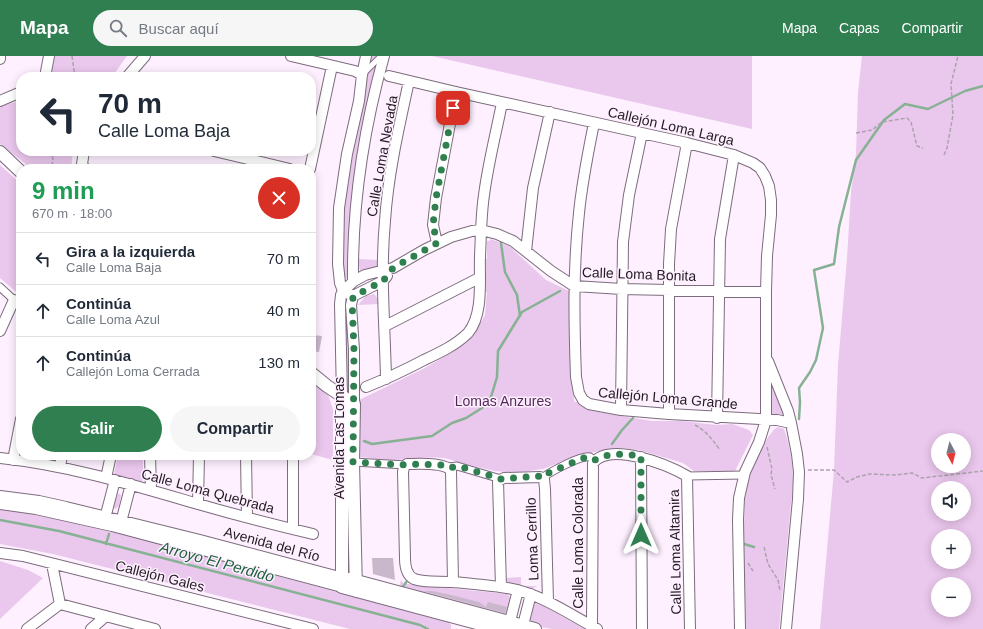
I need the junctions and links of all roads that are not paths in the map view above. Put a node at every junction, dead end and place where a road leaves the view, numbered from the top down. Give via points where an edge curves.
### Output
1 (0, 56) edge
2 (49, 56) edge
3 (145, 56) edge
4 (290, 56) edge
5 (366, 56) edge
6 (383, 56) edge
7 (0, 59) edge
8 (332, 66) junction
9 (46, 72) edge
10 (133, 72) edge
11 (362, 75) junction
12 (389, 76) dead end
13 (409, 81) junction
14 (456, 92) junction
15 (16, 94) edge
16 (0, 101) edge
17 (502, 102) junction
18 (550, 112) junction
19 (316, 116) edge
20 (594, 123) junction
21 (642, 133) junction
22 (688, 143) junction
23 (0, 152) edge
24 (734, 155) junction
25 (235, 156) edge
26 (269, 164) edge
27 (16, 167) edge
28 (481, 230) junction
29 (437, 243) junction
30 (526, 250) junction
31 (388, 269) junction
32 (479, 278) junction
33 (383, 281) junction
34 (353, 282) junction
35 (574, 286) junction
36 (0, 287) edge
37 (622, 289) junction
38 (669, 290) junction
39 (343, 291) junction
40 (718, 291) junction
41 (766, 292) junction
42 (354, 296) junction
43 (16, 302) edge
44 (16, 305) edge
45 (384, 326) junction
46 (0, 330) edge
47 (766, 355) junction
48 (316, 377) edge
49 (386, 379) junction
50 (366, 387) dead end
51 (342, 397) junction
52 (354, 404) junction
53 (621, 410) junction
54 (669, 414) junction
55 (717, 418) junction
56 (766, 420) junction
57 (791, 422) junction
58 (16, 445) edge
59 (641, 456) junction
60 (0, 458) edge
61 (13, 460) junction
62 (61, 460) edge
63 (111, 460) edge
64 (150, 460) edge
65 (199, 460) edge
66 (246, 460) edge
67 (292, 460) edge
68 (595, 460) junction
69 (353, 462) junction
70 (406, 465) junction
71 (60, 467) junction
72 (449, 468) junction
73 (744, 475) junction
74 (687, 476) junction
75 (542, 478) junction
76 (110, 479) junction
77 (501, 479) junction
78 (131, 484) junction
79 (151, 490) junction
80 (0, 496) edge
81 (0, 504) edge
82 (198, 504) junction
83 (247, 517) junction
84 (104, 520) junction
85 (121, 524) junction
86 (293, 529) junction
87 (313, 534) dead end
88 (0, 553) edge
89 (52, 564) junction
90 (342, 582) junction
91 (453, 582) junction
92 (356, 586) junction
93 (501, 587) junction
94 (518, 590) junction
95 (531, 594) junction
96 (548, 601) junction
97 (60, 604) junction
98 (106, 616) junction
99 (463, 621) edge
100 (477, 624) edge
101 (505, 627) edge
102 (523, 628) edge
103 (594, 628) edge
104 (28, 629) edge
105 (92, 629) edge
106 (155, 629) edge
107 (312, 629) edge
108 (535, 629) edge
109 (642, 629) edge
110 (690, 629) edge
111 (740, 629) edge
112 (786, 629) edge

1 - 7 street
2 - 9 street
3 - 10 street
4 - 8 street
5 - 11 street, Avenida Las Lomas
6 - 11 lane
6 - 34 street via 356,202 352,255
8 - 11 street
8 - 19 street
11 - 39 street, Avenida Las Lomas via 340,208 338,264
12 - 13 street, Callejón Loma Larga
13 - 14 street, Callejón Loma Larga
13 - 31 street, Calle Loma Nevada via 389,184 385,221
14 - 17 street, Callejón Loma Larga
14 - 29 street via 436,198 433,225
15 - 16 street
17 - 18 street, Callejón Loma Larga
17 - 28 street via 488,170
18 - 20 street, Callejón Loma Larga
18 - 30 street via 533,188
20 - 21 street, Callejón Loma Larga
20 - 35 street, Callejón Loma Grande via 579,213
21 - 22 street, Callejón Loma Larga
21 - 37 street via 625,219
22 - 24 street, Callejón Loma Larga
22 - 38 street via 671,229
23 - 27 street
24 - 40 street via 720,239
24 - 41 street, Callejón Loma Larga via 745,158 760,168 769,186 771,215
25 - 26 street
28 - 29 street, Calle Loma Bonita via 462,233
28 - 30 street, Calle Loma Bonita via 504,237
28 - 32 street
29 - 31 street, Calle Loma Bonita
30 - 35 street, Calle Loma Bonita
31 - 33 street, Calle Loma Nevada
31 - 34 street, Calle Loma Bonita via 366,275
32 - 45 street
32 - 49 street via 478,310 468,332 445,349
33 - 42 street
33 - 45 street, Calle Loma Nevada
34 - 39 street, Calle Loma Bonita
35 - 37 street, Calle Loma Bonita
35 - 53 street, Callejón Loma Grande via 576,377 579,393 589,404
36 - 43 street
37 - 38 street, Calle Loma Bonita
37 - 53 street
38 - 40 street, Calle Loma Bonita
38 - 54 street
39 - 42 street
39 - 51 street, Avenida Las Lomas via 340,304
40 - 41 street, Calle Loma Bonita
40 - 55 street
41 - 47 street, Callejón Loma Larga
42 - 52 street, Avenida Las Lomas via 351,305
44 - 46 street
45 - 49 street, Calle Loma Nevada
47 - 56 street, Callejón Loma Larga
47 - 57 street
48 - 51 street
49 - 50 street
51 - 52 street
51 - 90 street, Avenida Las Lomas
52 - 69 street, Avenida Las Lomas
53 - 54 street, Callejón Loma Grande
54 - 55 street, Callejón Loma Grande
55 - 56 street, Callejón Loma Grande
56 - 57 street, Callejón Loma Grande
56 - 73 street, Callejón Loma Larga
57 - 112 street via 798,466 798,499
58 - 61 street
59 - 68 street via 614,454
59 - 74 street
59 - 109 street
60 - 61 street, Calle Loma Quebrada
61 - 71 street, Calle Loma Quebrada
62 - 71 street
63 - 76 street
64 - 79 street
65 - 82 street
66 - 83 street
67 - 86 street
68 - 75 street via 590,457 582,458
68 - 103 street, Calle Loma Colorada via 592,468
69 - 70 street
69 - 92 street, Avenida Las Lomas
70 - 72 street via 443,465
70 - 91 street via 403,472 405,558 408,574 421,581
71 - 76 street, Calle Loma Quebrada
72 - 77 street via 458,466
72 - 91 street
73 - 74 street
73 - 111 street, Callejón Loma Larga via 738,520
74 - 110 street, Calle Loma Altamira
75 - 77 street via 538,476
75 - 96 street, Loma Cerrillo via 545,489
76 - 78 street, Calle Loma Quebrada
76 - 84 street
77 - 93 street via 498,484
78 - 79 street, Calle Loma Quebrada
78 - 85 street
79 - 82 street, Calle Loma Quebrada
80 - 84 street, Avenida del Río via 39,501
81 - 84 street, Avenida del Río
82 - 83 street, Calle Loma Quebrada
83 - 86 street, Calle Loma Quebrada
84 - 85 street, Avenida del Río
85 - 90 street, Avenida del Río
86 - 87 street, Calle Loma Quebrada
88 - 89 street, Callejón Gales
89 - 97 street
89 - 107 street, Callejón Gales
90 - 92 street, Avenida del Río
91 - 93 street
92 - 99 street, Avenida del Río
93 - 94 street
94 - 95 street
94 - 101 street
95 - 96 street
95 - 102 street
96 - 103 street
97 - 98 street
97 - 104 street
98 - 105 street
98 - 106 street
99 - 100 street, Avenida del Río
100 - 101 street, Avenida del Río
101 - 102 street, Avenida del Río
102 - 108 street, Avenida del Río

